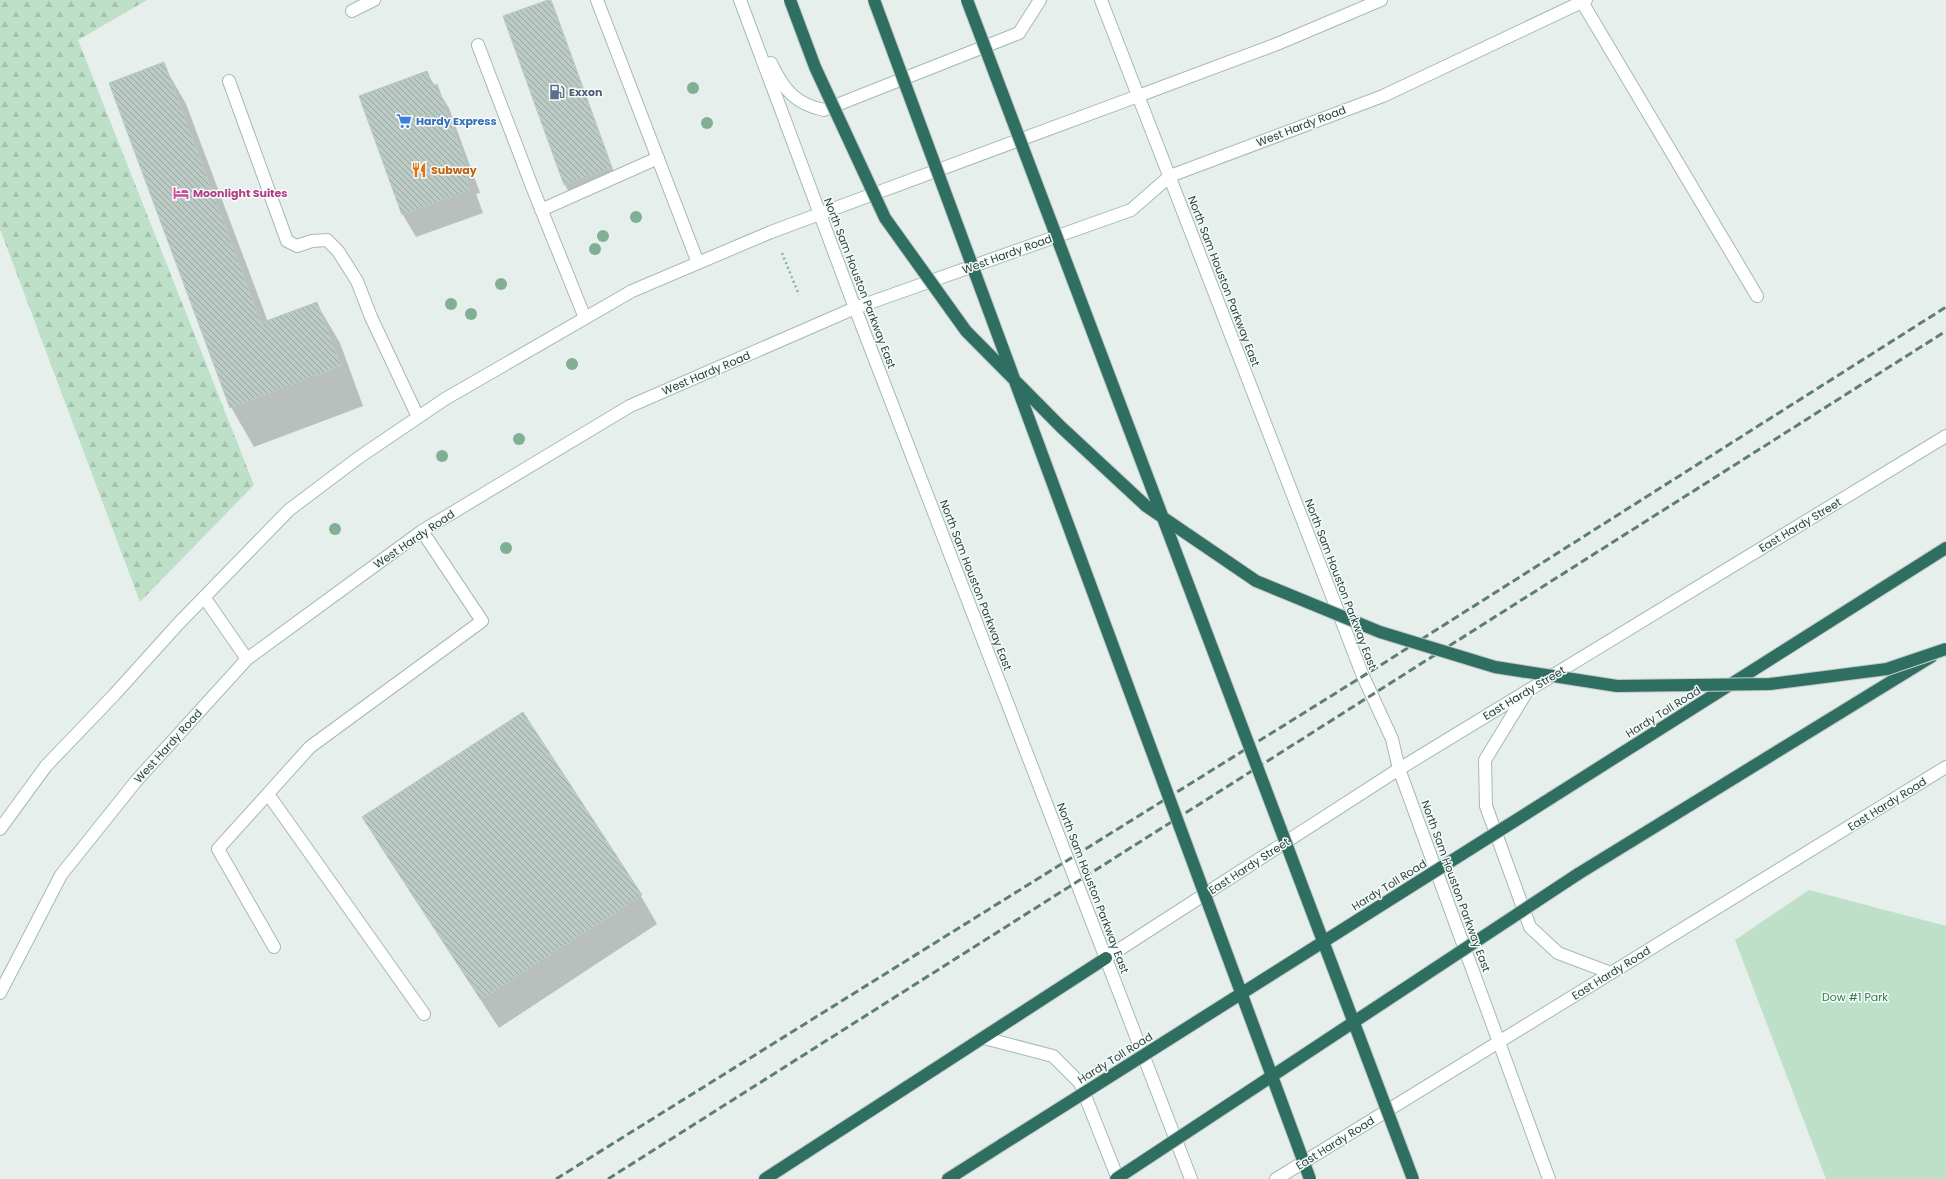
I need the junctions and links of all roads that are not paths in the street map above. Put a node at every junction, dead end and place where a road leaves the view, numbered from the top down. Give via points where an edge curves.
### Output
1 (374, 0) edge
2 (597, 0) edge
3 (790, 0) edge
4 (874, 0) edge
5 (966, 0) edge
6 (1040, 0) edge
7 (1101, 0) edge
8 (1382, 0) edge
9 (1584, 1) edge
10 (740, 2) edge
11 (352, 11) dead end
12 (478, 45) dead end
13 (229, 81) dead end
14 (1138, 96) junction
15 (658, 158) junction
16 (1170, 176) junction
17 (541, 210) junction
18 (820, 214) junction
19 (698, 263) junction
20 (1757, 296) dead end
21 (855, 308) junction
22 (585, 318) junction
23 (418, 417) junction
24 (1946, 436) edge
25 (422, 531) junction
26 (1946, 548) edge
27 (204, 597) junction
28 (1946, 648) edge
29 (247, 659) junction
30 (1526, 692) junction
31 (1946, 767) edge
32 (1399, 769) junction
33 (268, 794) junction
34 (0, 829) edge
35 (274, 947) dead end
36 (1106, 958) junction
37 (1611, 973) junction
38 (0, 993) edge
39 (424, 1014) dead end
40 (984, 1038) junction
41 (1499, 1042) junction
42 (765, 1179) edge
43 (948, 1179) edge
44 (1117, 1179) edge
45 (1191, 1179) edge
46 (1276, 1179) edge
47 (1310, 1179) edge
48 (1413, 1179) edge
49 (1549, 1179) edge

1 - 11 main road
2 - 15 main road
3 - 28 highway, bridge via 815,67 885,218 966,331 1061,427 1146,506 1256,581 1380,632 1495,667 1617,686 1770,684 1887,669
4 - 47 highway, bridge
5 - 48 highway, bridge
6 - 10 main road via 1018,33 824,110 794,98 780,81
7 - 14 main road, North Sam Houston Parkway East
8 - 14 main road via 1277,44
9 - 16 main road, West Hardy Road via 1383,96
9 - 20 main road
10 - 18 main road, North Sam Houston Parkway East
12 - 17 main road
13 - 23 main road via 288,241 297,246 327,240 338,251 357,281
14 - 16 main road, North Sam Houston Parkway East
14 - 18 main road
15 - 17 main road
15 - 19 main road
16 - 21 main road, West Hardy Road via 1131,210
16 - 32 main road, North Sam Houston Parkway East via 1360,668 1392,739
17 - 22 main road
18 - 19 main road
18 - 21 main road, North Sam Houston Parkway East
19 - 22 main road via 632,291
21 - 25 main road, West Hardy Road via 630,406
21 - 36 main road, North Sam Houston Parkway East
22 - 23 main road
23 - 27 main road via 289,510
24 - 30 main road, East Hardy Street
25 - 29 main road, West Hardy Road
25 - 33 main road via 482,620 310,747
26 - 43 highway, Hardy Toll Road, bridge
27 - 29 main road
27 - 34 main road via 46,766
28 - 44 highway, bridge via 1578,874
29 - 38 main road, West Hardy Road via 137,780 61,875
30 - 32 main road, East Hardy Street
30 - 37 main road via 1485,760 1486,806 1530,928 1558,953
31 - 37 main road, East Hardy Road
32 - 36 main road, East Hardy Street
32 - 41 main road, North Sam Houston Parkway East
33 - 35 main road via 218,849
33 - 39 main road
36 - 40 highway
36 - 45 main road, North Sam Houston Parkway East
37 - 41 main road, East Hardy Road
40 - 42 highway
40 - 44 main road via 1053,1056 1080,1083
41 - 46 main road, East Hardy Road
41 - 49 main road, North Sam Houston Parkway East

